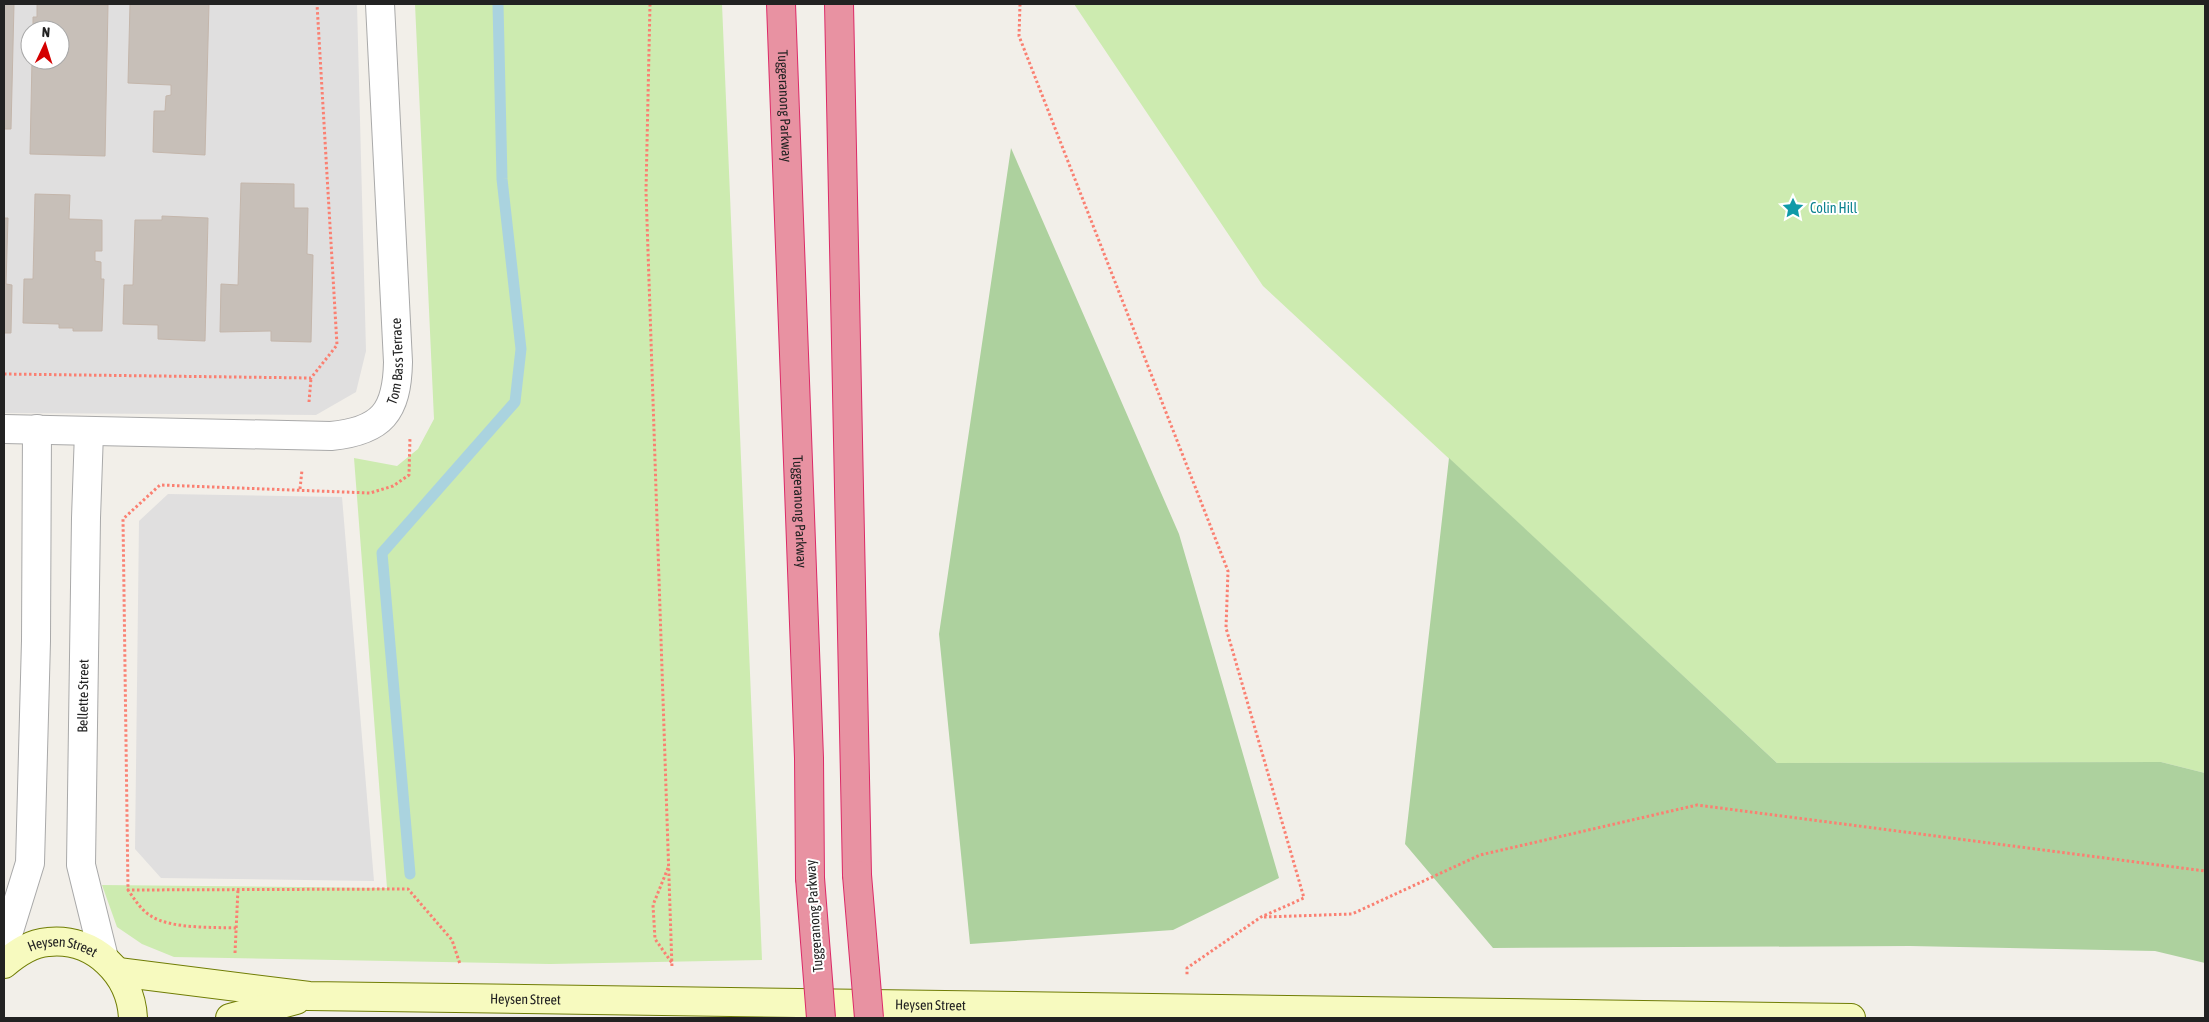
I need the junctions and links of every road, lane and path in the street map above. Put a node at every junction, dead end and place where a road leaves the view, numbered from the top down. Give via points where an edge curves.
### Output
1 (317, 4) edge
2 (380, 4) edge
3 (650, 4) edge
4 (781, 4) edge
5 (839, 4) edge
6 (1020, 4) edge
7 (4, 374) edge
8 (4, 429) edge
9 (37, 429) junction
10 (89, 432) junction
11 (332, 491) dead end
12 (669, 866) junction
13 (2205, 871) edge
14 (128, 890) junction
15 (86, 892) junction
16 (1261, 917) junction
17 (236, 928) dead end
18 (4, 947) edge
19 (4, 964) edge
20 (672, 964) junction
21 (111, 965) junction
22 (309, 996) junction
23 (472, 999) junction
24 (674, 1001) junction
25 (1188, 1009) junction
26 (133, 1018) edge
27 (230, 1018) edge
28 (821, 1018) edge
29 (869, 1018) edge
30 (1850, 1018) edge

1 - 7 path via 337,345 311,378
2 - 10 street, Tom Bass Terrace via 398,362 395,396 384,416 373,425 331,436
3 - 12 path via 646,191
4 - 28 highway, Tuggeranong Parkway, bridge via 809,758 810,878
5 - 29 highway, bridge via 857,875
6 - 16 path via 1019,36 1228,571 1226,628 1304,898
8 - 9 street, Tom Bass Terrace
9 - 10 street, Tom Bass Terrace
9 - 18 street via 30,863
10 - 15 street, Bellette Street via 81,865
11 - 14 path via 160,484 123,520
12 - 20 path
12 - 20 path via 652,905 655,939
13 - 16 path via 1697,805 1480,855 1352,914
14 - 15 path
14 - 17 path via 139,906 153,917 184,926
14 - 23 path via 408,890 452,940
15 - 21 street, Bellette Street
16 - 25 path via 1186,968
19 - 21 main road, Heysen Street via 20,950 48,942 78,944
20 - 24 path
21 - 22 main road, Heysen Street
21 - 26 main road via 127,988
22 - 23 main road, Heysen Street
22 - 27 main road, Heysen Street
23 - 24 main road, Heysen Street
24 - 25 main road, Heysen Street
25 - 30 main road, Heysen Street

